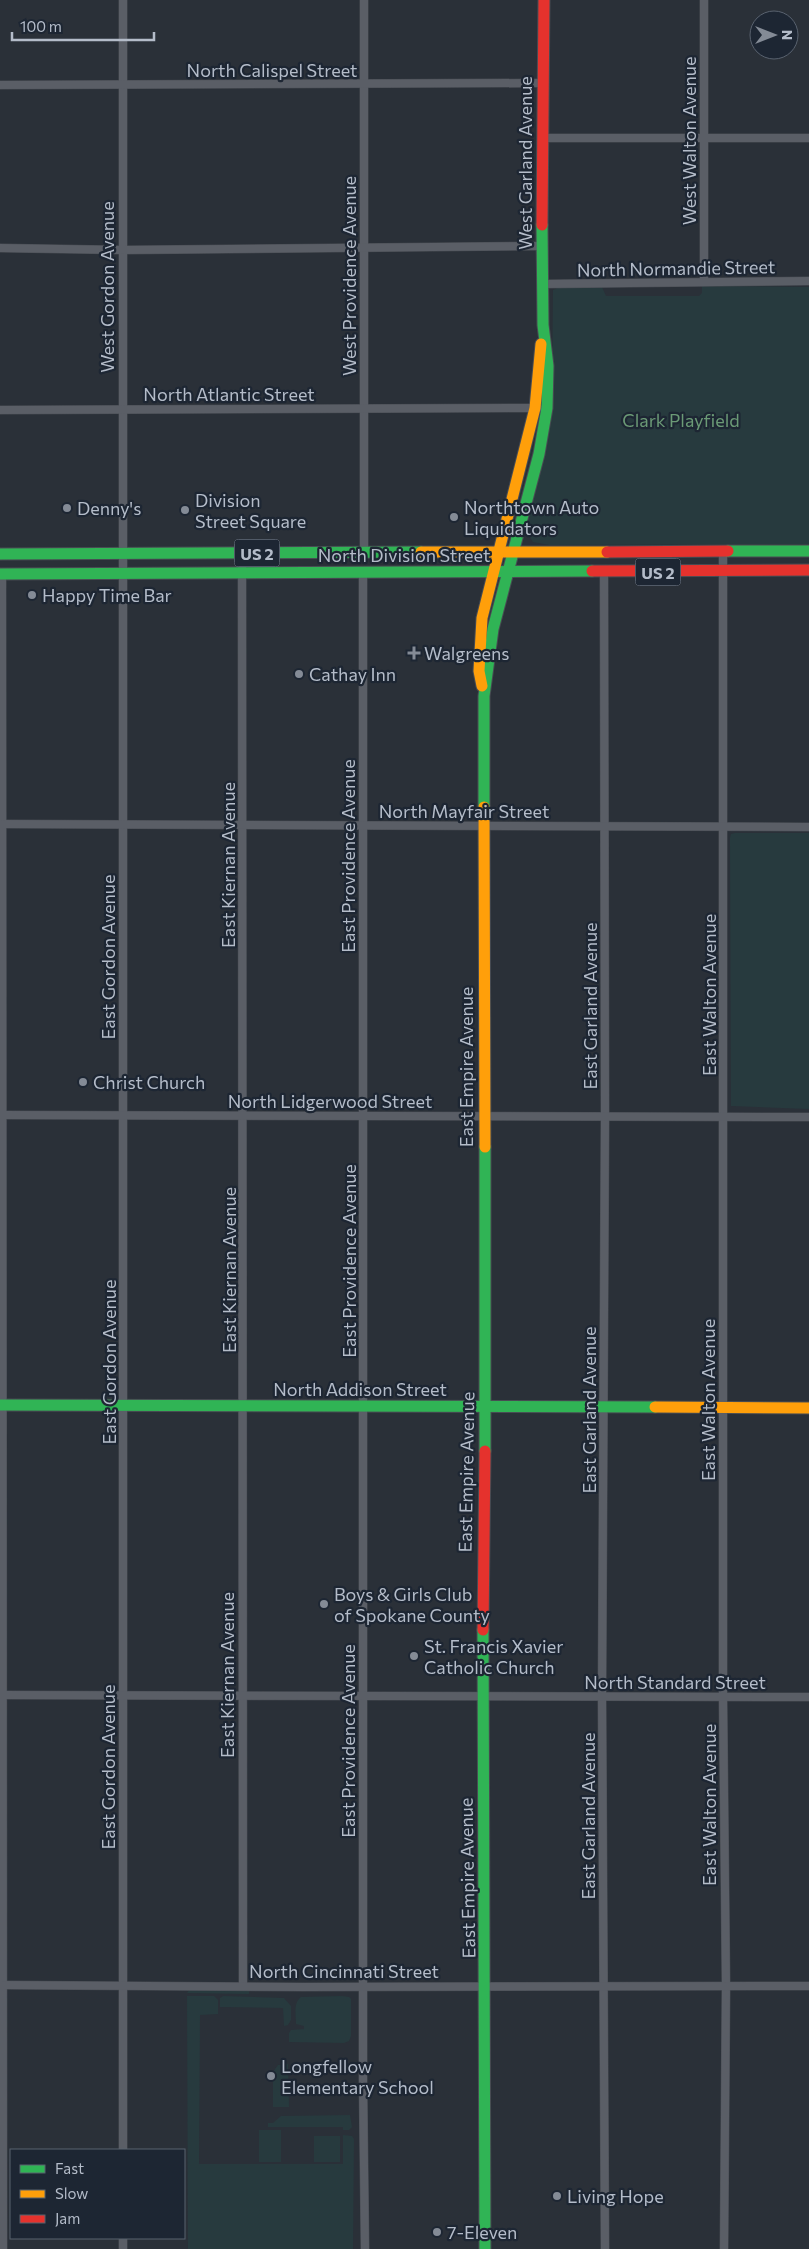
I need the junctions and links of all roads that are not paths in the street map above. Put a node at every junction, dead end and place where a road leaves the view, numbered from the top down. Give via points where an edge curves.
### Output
1 (123, 0) edge
2 (364, 0) edge
3 (544, 0) edge
4 (704, 0) edge
5 (543, 83) junction
6 (0, 85) edge
7 (364, 85) junction
8 (123, 86) junction
9 (543, 138) junction
10 (809, 138) edge
11 (704, 139) junction
12 (542, 246) junction
13 (364, 247) junction
14 (0, 248) edge
15 (122, 250) junction
16 (704, 281) junction
17 (809, 282) edge
18 (543, 284) junction
19 (543, 325) junction
20 (364, 408) junction
21 (535, 408) junction
22 (547, 408) junction
23 (0, 410) edge
24 (122, 410) junction
25 (723, 551) junction
26 (809, 551) edge
27 (364, 552) junction
28 (499, 552) junction
29 (514, 552) junction
30 (242, 553) junction
31 (0, 554) edge
32 (54, 554) junction
33 (123, 554) junction
34 (809, 570) edge
35 (724, 571) junction
36 (493, 572) junction
37 (508, 572) junction
38 (604, 572) junction
39 (243, 573) junction
40 (363, 573) junction
41 (1, 574) edge
42 (123, 574) junction
43 (484, 696) junction
44 (1, 824) edge
45 (123, 825) junction
46 (243, 825) junction
47 (483, 825) junction
48 (363, 826) junction
49 (604, 826) junction
50 (724, 826) junction
51 (809, 827) edge
52 (2, 1115) edge
53 (123, 1115) junction
54 (244, 1115) junction
55 (364, 1116) junction
56 (484, 1116) junction
57 (605, 1117) junction
58 (724, 1117) junction
59 (809, 1117) edge
60 (2, 1405) edge
61 (124, 1406) junction
62 (244, 1406) junction
63 (364, 1406) junction
64 (485, 1406) junction
65 (604, 1407) junction
66 (723, 1408) junction
67 (809, 1408) edge
68 (1, 1695) edge
69 (123, 1696) junction
70 (242, 1696) junction
71 (482, 1696) junction
72 (602, 1696) junction
73 (363, 1697) junction
74 (723, 1697) junction
75 (809, 1697) edge
76 (1, 1985) edge
77 (124, 1985) junction
78 (364, 1985) junction
79 (485, 1985) junction
80 (604, 1985) junction
81 (726, 1985) junction
82 (243, 1986) junction
83 (809, 1986) edge
84 (123, 2149) edge
85 (4, 2249) edge
86 (365, 2249) edge
87 (485, 2249) edge
88 (604, 2249) edge
89 (724, 2249) edge

1 - 8 street, West Gordon Avenue
2 - 7 street, West Providence Avenue
3 - 5 street, West Garland Avenue
4 - 11 street, West Walton Avenue
5 - 7 street, North Calispel Street
5 - 9 street, West Garland Avenue
6 - 8 street, North Calispel Street
7 - 8 street, North Calispel Street
7 - 13 street, West Providence Avenue
8 - 15 street, West Gordon Avenue
9 - 11 street
9 - 12 street, West Garland Avenue
10 - 11 street
11 - 16 street, West Walton Avenue
12 - 13 street
12 - 18 street, West Garland Avenue
13 - 15 street
13 - 20 street, West Providence Avenue
14 - 15 street
15 - 24 street, West Gordon Avenue
16 - 17 street, North Normandie Street
16 - 18 street, North Normandie Street
18 - 19 street, West Garland Avenue
19 - 21 street, West Garland Avenue
19 - 22 street, West Garland Avenue via 548,366
20 - 21 street, North Atlantic Street
20 - 24 street, North Atlantic Street
20 - 27 street, West Providence Avenue
21 - 22 street, North Atlantic Street
21 - 28 street, West Garland Avenue
22 - 29 street, West Garland Avenue
23 - 24 street, North Atlantic Street
24 - 33 street, West Gordon Avenue
25 - 26 street, North Division Street / US 2
25 - 29 street, North Division Street / US 2
25 - 35 street, East Walton Avenue
27 - 28 street, North Division Street / US 2
27 - 30 street, North Division Street / US 2
28 - 29 street, North Division Street / US 2
28 - 36 street, West Garland Avenue
29 - 37 street, West Garland Avenue
30 - 33 street, North Division Street / US 2
30 - 39 street, East Kiernan Avenue
31 - 32 street, North Division Street / US 2
32 - 33 street, North Division Street / US 2
32 - 41 street via 44,562 6,563
33 - 42 street, West Gordon Avenue
34 - 35 street, North Division Street / US 2
35 - 38 street, North Division Street / US 2
35 - 50 street, East Walton Avenue
36 - 37 street, North Division Street / US 2
36 - 40 street, North Division Street / US 2
36 - 43 street, East Empire Avenue via 480,634 479,671
37 - 38 street, North Division Street / US 2
37 - 43 street, East Empire Avenue via 493,629
38 - 49 street, East Garland Avenue
39 - 40 street, North Division Street / US 2
39 - 42 street, North Division Street / US 2
39 - 46 street, East Kiernan Avenue
40 - 48 street, East Providence Avenue
41 - 42 street, North Division Street / US 2
41 - 44 street
42 - 45 street, East Gordon Avenue
43 - 47 street, East Empire Avenue
44 - 45 street, North Mayfair Street
44 - 52 street
45 - 46 street, North Mayfair Street
45 - 53 street, East Gordon Avenue
46 - 48 street, North Mayfair Street
46 - 54 street, East Kiernan Avenue
47 - 48 street, North Mayfair Street
47 - 49 street, North Mayfair Street
47 - 56 street, East Empire Avenue
48 - 55 street, East Providence Avenue
49 - 50 street, North Mayfair Street
49 - 57 street, East Garland Avenue
50 - 51 street, North Mayfair Street
50 - 58 street, East Walton Avenue
52 - 53 street, North Lidgerwood Street
52 - 60 street
53 - 54 street, North Lidgerwood Street
53 - 61 street, East Gordon Avenue
54 - 55 street, North Lidgerwood Street
54 - 62 street, East Kiernan Avenue
55 - 56 street, North Lidgerwood Street
55 - 63 street, East Providence Avenue
56 - 57 street, North Lidgerwood Street
56 - 64 street, East Empire Avenue
57 - 58 street, North Lidgerwood Street
57 - 65 street, East Garland Avenue
58 - 59 street, North Lidgerwood Street
58 - 66 street, East Walton Avenue
60 - 61 street, North Addison Street
60 - 68 street
61 - 62 street, North Addison Street
61 - 69 street, East Gordon Avenue
62 - 63 street, North Addison Street
62 - 70 street, East Kiernan Avenue
63 - 64 street, North Addison Street
63 - 73 street, East Providence Avenue
64 - 65 street, North Addison Street
64 - 71 street, East Empire Avenue
65 - 66 street, North Addison Street
65 - 72 street, East Garland Avenue
66 - 67 street, North Addison Street
66 - 74 street, East Walton Avenue
68 - 69 street, North Standard Street
68 - 76 street
69 - 70 street, North Standard Street
69 - 77 street, East Gordon Avenue
70 - 73 street, North Standard Street
70 - 82 street, East Kiernan Avenue
71 - 72 street, North Standard Street
71 - 73 street, North Standard Street
71 - 79 street, East Empire Avenue
72 - 74 street, North Standard Street
72 - 80 street, East Garland Avenue
73 - 78 street, East Providence Avenue
74 - 75 street, North Standard Street
74 - 81 street, East Walton Avenue
76 - 77 street, North Cincinnati Street
76 - 85 street
77 - 82 street, North Cincinnati Street
77 - 84 street, East Gordon Avenue
78 - 79 street, North Cincinnati Street
78 - 82 street, North Cincinnati Street
78 - 86 street, East Providence Avenue
79 - 80 street, North Cincinnati Street
79 - 87 street, East Empire Avenue
80 - 81 street, North Cincinnati Street
80 - 88 street, East Garland Avenue
81 - 83 street, North Cincinnati Street
81 - 89 street, East Walton Avenue

